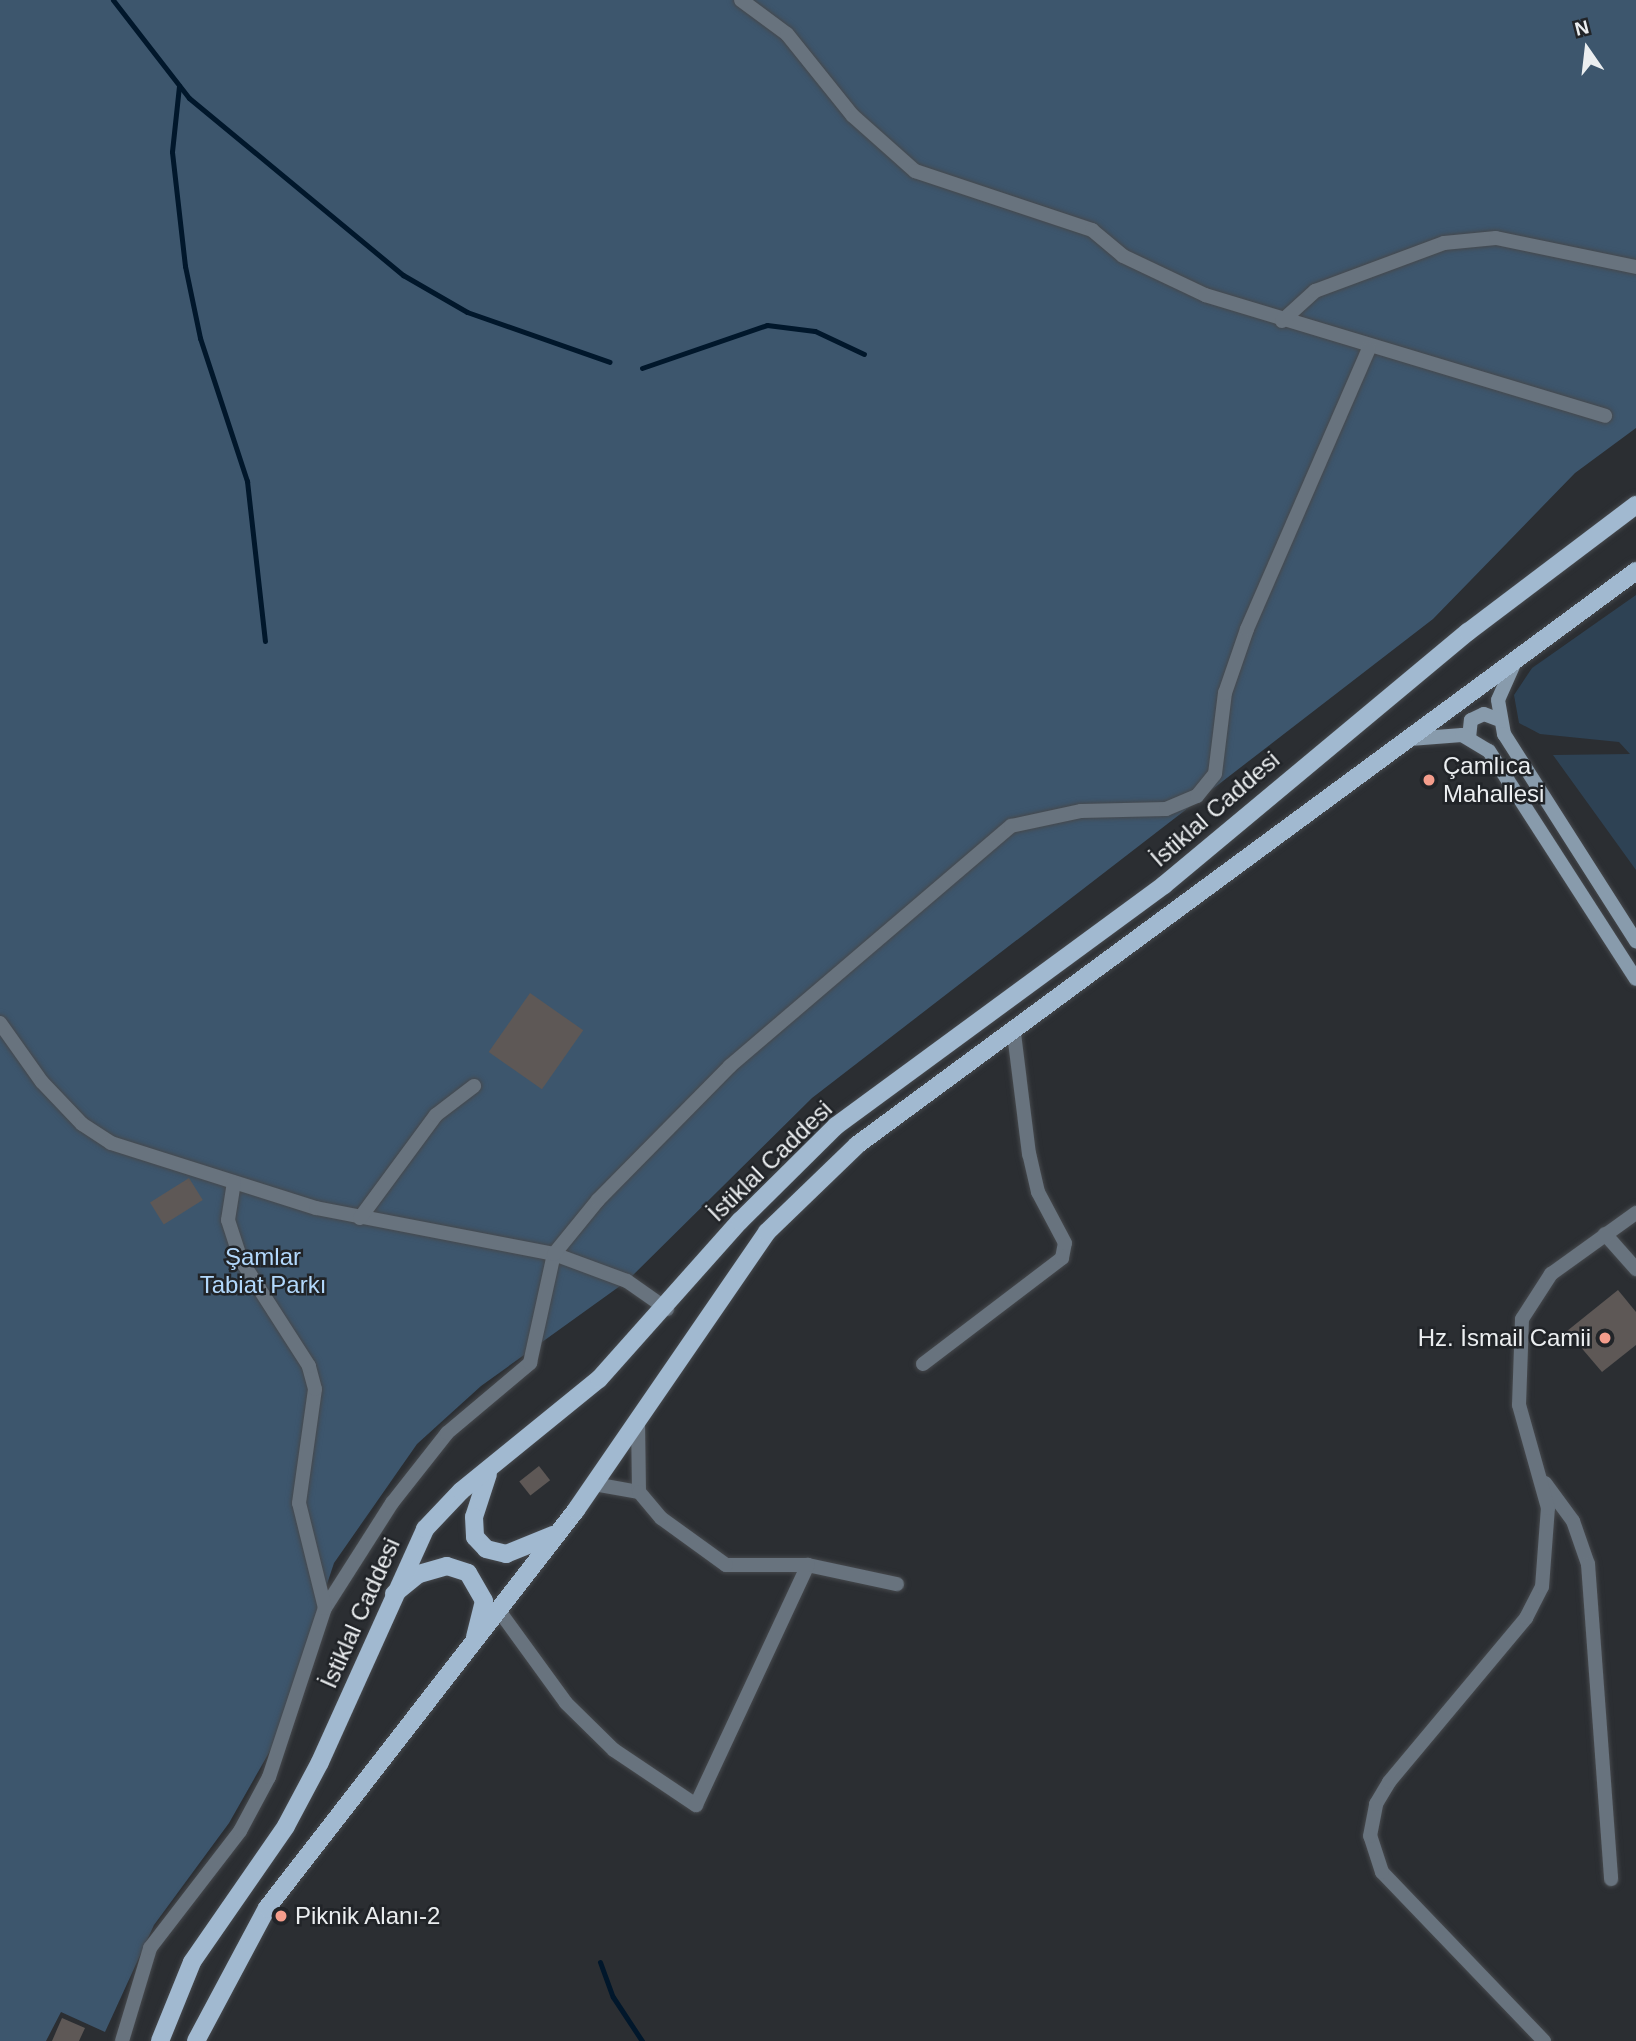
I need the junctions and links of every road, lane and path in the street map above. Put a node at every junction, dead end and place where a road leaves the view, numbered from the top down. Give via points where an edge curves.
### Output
1 (741, 0) edge
2 (1636, 267) edge
3 (1282, 321) junction
4 (1370, 349) junction
5 (1605, 416) dead end
6 (1636, 505) edge
7 (1636, 571) edge
8 (1515, 662) junction
9 (1497, 719) junction
10 (1469, 737) junction
11 (1409, 739) junction
12 (1636, 941) edge
13 (1636, 979) edge
14 (0, 1023) edge
15 (1014, 1034) junction
16 (474, 1086) dead end
17 (234, 1182) junction
18 (1636, 1213) edge
19 (360, 1217) junction
20 (1605, 1234) junction
21 (554, 1254) junction
22 (1636, 1269) edge
23 (667, 1309) junction
24 (923, 1364) dead end
25 (638, 1418) junction
26 (489, 1471) junction
27 (1541, 1476) junction
28 (594, 1483) junction
29 (639, 1492) junction
30 (561, 1531) junction
31 (808, 1565) junction
32 (897, 1584) dead end
33 (393, 1595) junction
34 (325, 1608) junction
35 (500, 1612) junction
36 (470, 1650) junction
37 (1611, 1879) dead end
38 (122, 2041) edge
39 (160, 2041) edge
40 (196, 2041) edge
41 (1545, 2041) edge

1 - 3 street via 787,34 853,116 915,172 1092,230 1123,256 1182,284
2 - 3 street via 1496,238 1444,243 1315,291
3 - 4 street
4 - 5 street
4 - 21 street via 1247,629 1226,693 1215,774 1197,796 1166,809 1082,811 1011,826 730,1066 598,1200
6 - 23 main road, İstiklal Caddesi via 1468,632 1164,885 836,1126 740,1221
7 - 8 main road, İstiklal Caddesi
8 - 9 main road via 1497,700
8 - 11 main road, İstiklal Caddesi
9 - 10 main road via 1484,714 1471,720
9 - 12 main road
10 - 11 main road via 1442,733
10 - 13 main road via 1489,751
11 - 15 main road, İstiklal Caddesi
14 - 17 street via 82,1124 111,1143
15 - 24 street via 1029,1154 1038,1192 1065,1243 1062,1258
15 - 25 main road, İstiklal Caddesi via 857,1145 767,1232
16 - 19 street via 436,1115
17 - 19 street
17 - 34 street via 228,1220 241,1261 309,1366 315,1389 299,1503
18 - 20 street
19 - 21 street
20 - 22 street
20 - 27 street via 1551,1274 1522,1319 1519,1405
21 - 23 street via 626,1281
21 - 34 street via 530,1363 447,1433 392,1503
23 - 26 main road, İstiklal Caddesi via 551,1423
25 - 28 main road, İstiklal Caddesi
25 - 29 street
26 - 30 main road via 474,1517 475,1537 486,1549 506,1553
26 - 33 main road, İstiklal Caddesi via 425,1529
27 - 37 street via 1573,1521 1588,1563
27 - 41 street via 1550,1539 1542,1587 1526,1618 1389,1782 1376,1804 1370,1836 1382,1872
28 - 29 street
28 - 30 main road, İstiklal Caddesi
29 - 31 street via 661,1518 726,1565
30 - 35 main road, İstiklal Caddesi
31 - 32 street
31 - 35 street via 696,1805 614,1750 566,1703
33 - 36 main road via 419,1574 447,1566 468,1573 484,1601
33 - 39 main road, İstiklal Caddesi via 320,1762 286,1826 192,1962
34 - 38 street via 270,1777 240,1831 149,1948
35 - 36 main road, İstiklal Caddesi
36 - 40 main road, İstiklal Caddesi via 267,1908

